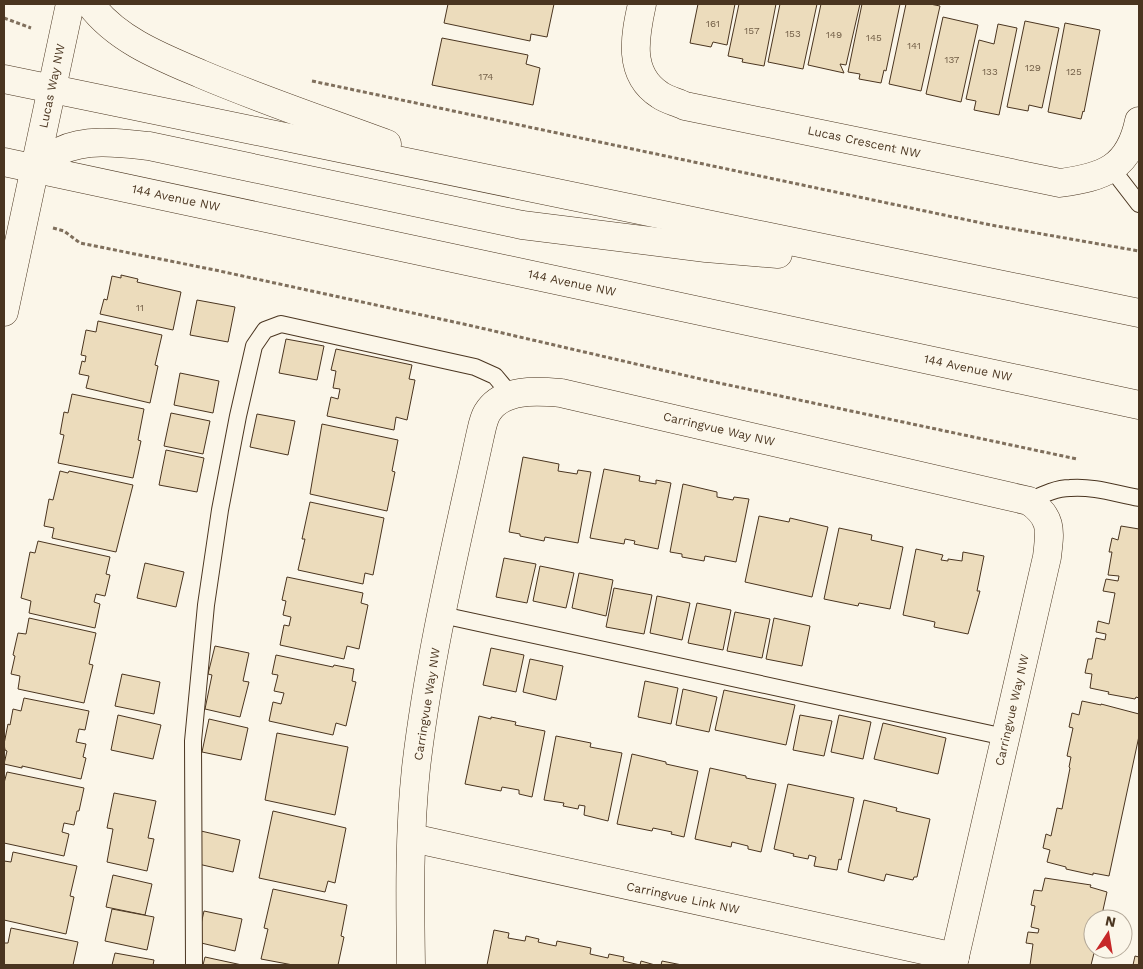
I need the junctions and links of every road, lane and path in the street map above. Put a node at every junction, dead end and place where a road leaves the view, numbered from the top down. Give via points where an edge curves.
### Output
1 (70, 4) edge
2 (90, 4) edge
3 (642, 4) edge
4 (4, 18) edge
5 (62, 39) junction
6 (4, 79) edge
7 (309, 80) dead end
8 (51, 89) junction
9 (1139, 121) edge
10 (4, 162) edge
11 (34, 168) junction
12 (1112, 169) junction
13 (475, 176) junction
14 (1139, 204) edge
15 (23, 220) junction
16 (1139, 251) edge
17 (889, 262) junction
18 (4, 312) edge
19 (1139, 313) edge
20 (511, 395) junction
21 (1139, 400) edge
22 (1080, 460) dead end
23 (1139, 498) edge
24 (1029, 501) junction
25 (442, 615) junction
26 (1005, 737) junction
27 (412, 838) junction
28 (954, 961) edge
29 (194, 965) edge
30 (411, 965) edge

1 - 5 main road, Lucas Way NW
2 - 13 main road via 118,31 162,57 234,88
3 - 12 main road, Lucas Crescent NW via 635,54 638,69 660,96 686,106 1060,183 1089,179
4 - 5 path
5 - 8 main road, Lucas Way NW
6 - 8 main road
7 - 16 path via 991,225
8 - 11 main road, Lucas Way NW
8 - 13 main road
9 - 12 main road, Lucas Crescent NW via 1126,155
10 - 11 main road, 144 Avenue NW
11 - 15 main road, Lucas Way NW
11 - 17 main road via 60,150 113,142 149,146 522,225 706,248
11 - 21 main road, 144 Avenue NW via 956,365
12 - 14 lane
13 - 17 main road
15 - 18 main road, Lucas Way NW
15 - 22 path via 64,230 80,243
17 - 19 main road
20 - 24 main road, Carringvue Way NW via 537,391 561,393
20 - 25 main road, Carringvue Way NW via 496,403 483,424
20 - 29 lane via 494,376 475,367 281,324 265,330 254,346 220,510 206,605 194,731
23 - 24 lane via 1068,487
24 - 26 main road, Carringvue Way NW via 1040,508 1048,520 1049,541
25 - 26 lane
25 - 27 main road, Carringvue Way NW via 425,701
26 - 28 main road, Carringvue Way NW
27 - 28 main road, Carringvue Link NW
27 - 30 main road, Carringvue Way NW

